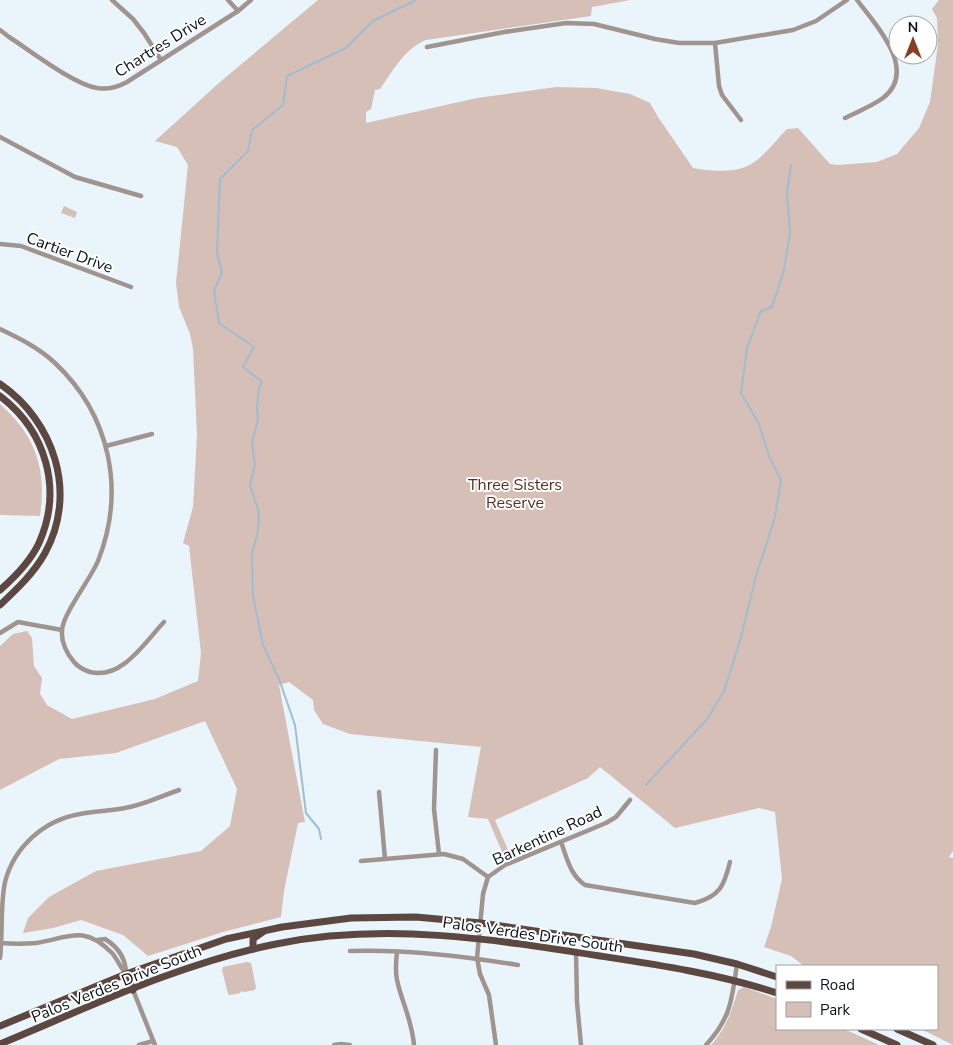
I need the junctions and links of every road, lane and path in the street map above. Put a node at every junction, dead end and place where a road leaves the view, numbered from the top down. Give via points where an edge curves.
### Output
1 (112, 0) edge
2 (228, 0) edge
3 (252, 0) edge
4 (847, 0) edge
5 (857, 0) edge
6 (238, 11) junction
7 (0, 30) edge
8 (715, 43) junction
9 (427, 48) dead end
10 (161, 60) junction
11 (845, 118) dead end
12 (741, 120) dead end
13 (0, 137) edge
14 (141, 196) dead end
15 (0, 244) edge
16 (131, 288) dead end
17 (0, 329) edge
18 (0, 384) edge
19 (0, 396) edge
20 (11, 406) junction
21 (41, 426) junction
22 (152, 434) dead end
23 (106, 446) junction
24 (0, 590) edge
25 (0, 605) edge
26 (164, 622) dead end
27 (62, 630) junction
28 (0, 633) edge
29 (436, 750) dead end
30 (179, 790) dead end
31 (379, 792) dead end
32 (630, 800) dead end
33 (561, 842) junction
34 (439, 854) junction
35 (385, 859) junction
36 (361, 861) dead end
37 (730, 862) dead end
38 (488, 877) junction
39 (481, 922) junction
40 (290, 926) junction
41 (479, 938) junction
42 (1, 944) edge
43 (253, 949) junction
44 (350, 951) dead end
45 (397, 952) junction
46 (576, 952) junction
47 (0, 958) edge
48 (476, 958) junction
49 (737, 964) junction
50 (518, 965) dead end
51 (126, 974) junction
52 (776, 977) edge
53 (735, 980) junction
54 (133, 990) junction
55 (776, 993) edge
56 (0, 1026) edge
57 (863, 1030) edge
58 (899, 1030) edge
59 (154, 1043) edge
60 (0, 1044) edge
61 (139, 1045) edge
62 (334, 1045) edge
63 (350, 1045) edge
64 (414, 1045) edge
65 (496, 1045) edge
66 (581, 1045) edge
67 (706, 1045) edge
68 (897, 1045) edge
69 (933, 1045) edge

1 - 10 street via 133,19
2 - 6 street
3 - 6 street, Chartres Drive
4 - 8 street via 816,21 793,30
5 - 11 street via 892,48 896,70 891,89 883,98
6 - 10 street, Chartres Drive
7 - 10 street, Chartres Drive via 71,77 96,88 117,87
8 - 9 street via 679,43 594,24 566,23
8 - 12 street via 718,86
13 - 14 street via 75,177
15 - 16 street, Cartier Drive via 21,246
17 - 23 street via 40,351 69,377 89,406
18 - 21 main road via 21,401
19 - 20 main road
20 - 21 main road via 18,404
20 - 24 main road via 27,421 44,453 50,486 49,503 39,544 27,563
21 - 25 main road via 56,459 60,480 55,530 46,552 30,576
22 - 23 street
23 - 27 street via 112,487 104,545
26 - 27 street via 121,667 102,674 76,665 65,647
27 - 28 street via 18,622
29 - 34 street via 434,809
30 - 42 street via 131,807 68,817 36,834 22,848 5,882
31 - 35 street
32 - 33 street, Barkentine Road via 616,817
33 - 37 street via 571,871 585,885 695,903 718,892 725,883
33 - 38 street, Barkentine Road via 505,865
34 - 35 street
34 - 38 street via 463,859
35 - 36 street
38 - 39 street, Barkentine Road
39 - 40 main road, Palos Verdes Drive South via 416,917 352,918
39 - 41 street, Barkentine Road
39 - 49 main road, Palos Verdes Drive South via 694,954
40 - 43 main road via 255,936
40 - 51 main road, Palos Verdes Drive South via 226,938
41 - 43 main road, Palos Verdes Drive South via 382,933 311,938
41 - 46 main road, Palos Verdes Drive South
41 - 48 street, Barkentine Road
42 - 47 street
42 - 51 street via 82,934 96,940 106,939 126,963
43 - 54 main road, Palos Verdes Drive South via 200,964
44 - 45 street, Palos Verdes Drive South
45 - 48 street, Palos Verdes Drive South
45 - 64 street via 397,982 413,1028
46 - 53 main road, Palos Verdes Drive South
46 - 66 street
48 - 50 street, Palos Verdes Drive South
48 - 65 street, Barkentine Road via 489,995
49 - 52 main road, Palos Verdes Drive South
49 - 53 street
51 - 54 main road
51 - 56 main road, Palos Verdes Drive South
53 - 55 main road, Palos Verdes Drive South
53 - 67 street via 731,1005 724,1021
54 - 59 street
54 - 60 main road, Palos Verdes Drive South
57 - 68 main road
58 - 69 main road
59 - 61 street
62 - 63 street

